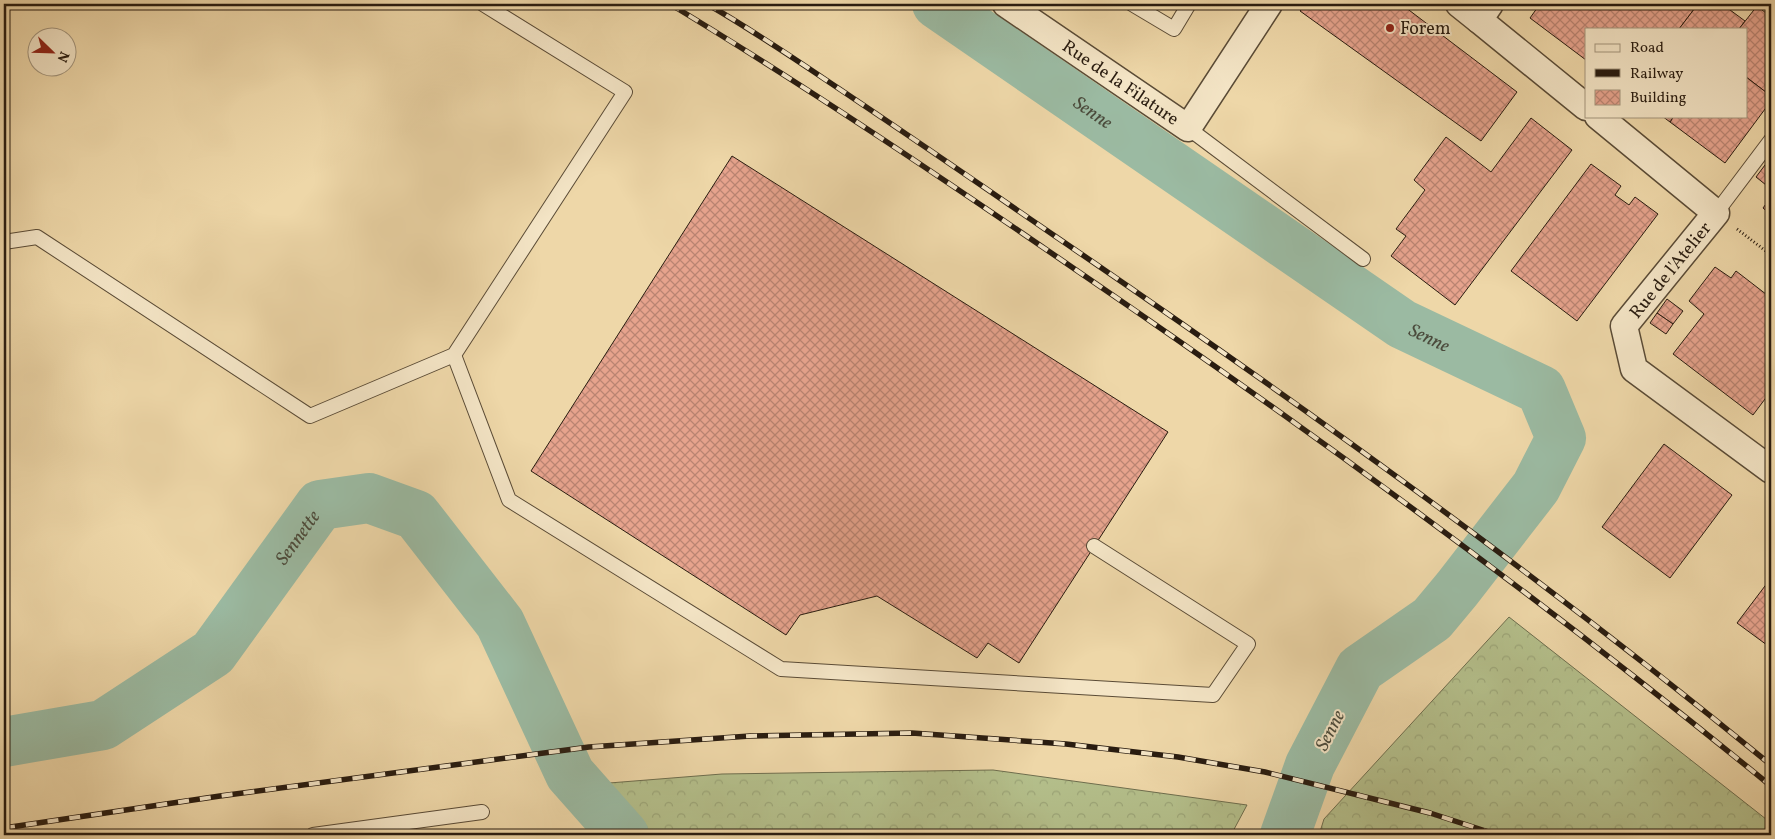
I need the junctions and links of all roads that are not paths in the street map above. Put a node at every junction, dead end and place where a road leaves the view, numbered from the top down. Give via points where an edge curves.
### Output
1 (483, 4) edge
2 (1006, 4) edge
3 (1132, 4) edge
4 (1189, 4) edge
5 (1269, 4) edge
6 (1459, 4) edge
7 (1485, 12) edge
8 (1585, 106) edge
9 (1600, 118) edge
10 (1188, 128) junction
11 (1771, 140) edge
12 (1716, 213) junction
13 (4, 242) edge
14 (1363, 259) dead end
15 (454, 356) junction
16 (1771, 470) edge
17 (1094, 546) dead end
18 (482, 812) dead end
19 (313, 835) edge

1 - 15 lane via 625,92
2 - 10 street, Rue de la Filature
3 - 4 lane via 1174,29
5 - 10 street, Rue de la Filature
6 - 7 street
7 - 8 street
9 - 12 street, Rue de l'Atelier
10 - 14 lane
11 - 12 lane
12 - 16 street, Rue de l'Atelier via 1624,326 1634,369
13 - 15 lane via 38,238 310,416
15 - 17 lane via 509,500 781,669 1213,695 1248,644
18 - 19 lane

